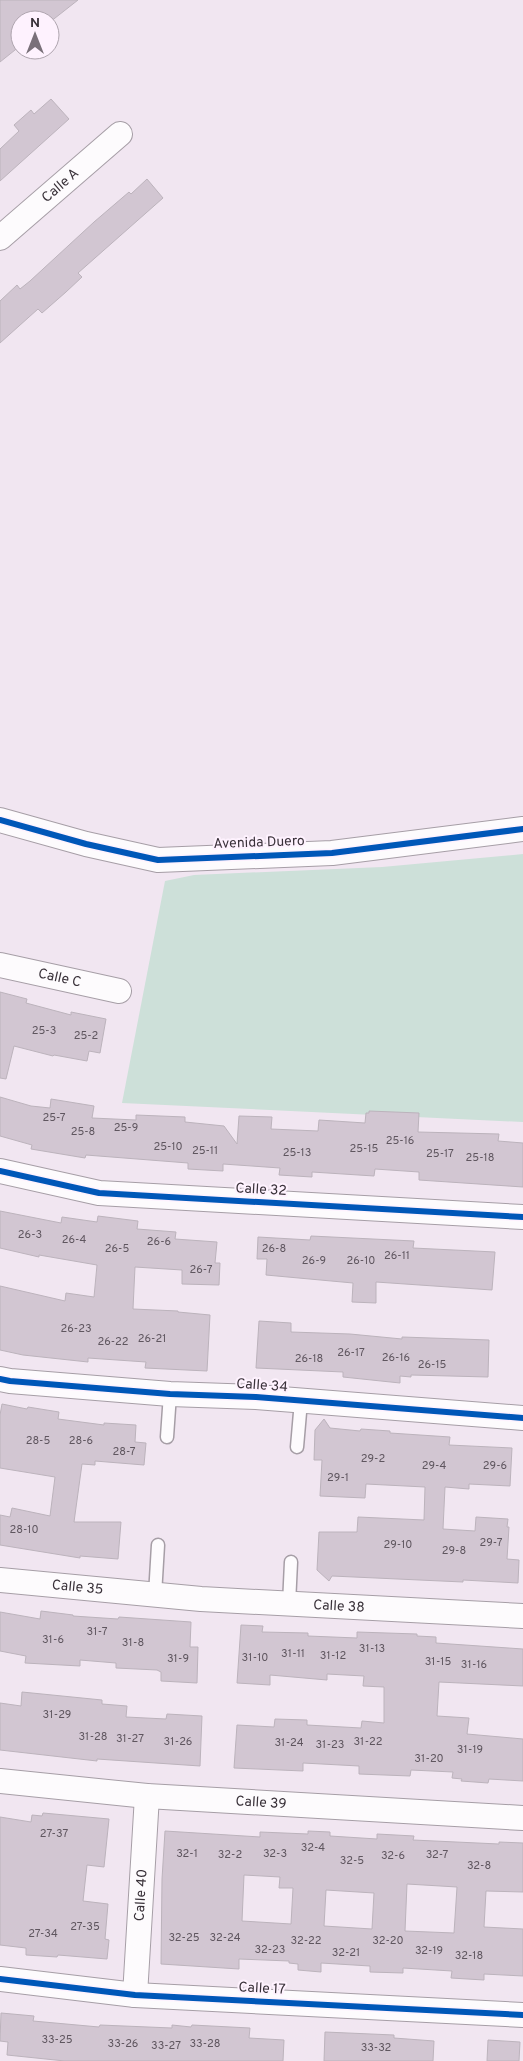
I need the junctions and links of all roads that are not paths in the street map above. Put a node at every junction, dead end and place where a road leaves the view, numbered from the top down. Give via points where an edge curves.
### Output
1 (120, 134) dead end
2 (0, 238) edge
3 (0, 820) edge
4 (523, 829) edge
5 (0, 964) edge
6 (119, 991) dead end
7 (0, 1171) edge
8 (523, 1217) edge
9 (0, 1379) edge
10 (170, 1394) junction
11 (301, 1401) junction
12 (523, 1418) edge
13 (167, 1437) dead end
14 (297, 1447) dead end
15 (158, 1545) dead end
16 (291, 1562) dead end
17 (0, 1580) edge
18 (155, 1595) junction
19 (289, 1604) junction
20 (523, 1616) edge
21 (0, 1781) edge
22 (147, 1796) junction
23 (523, 1818) edge
24 (0, 1979) edge
25 (135, 1995) junction
26 (523, 2015) edge

1 - 2 street, Calle A
3 - 4 street, Avenida Duero via 158,860 332,853
5 - 6 street, Calle C
7 - 8 street, Calle 32 via 99,1193
9 - 10 street, Calle 34
10 - 11 street, Calle 34
10 - 13 lane
11 - 12 street, Calle 34
11 - 14 lane
15 - 18 lane
16 - 19 lane
17 - 18 street, Calle 35
18 - 19 street, Calle 38
19 - 20 street, Calle 38
21 - 22 street, Calle 39
22 - 23 street, Calle 39
22 - 25 street, Calle 40
24 - 25 street, Calle 17
25 - 26 street, Calle 17

